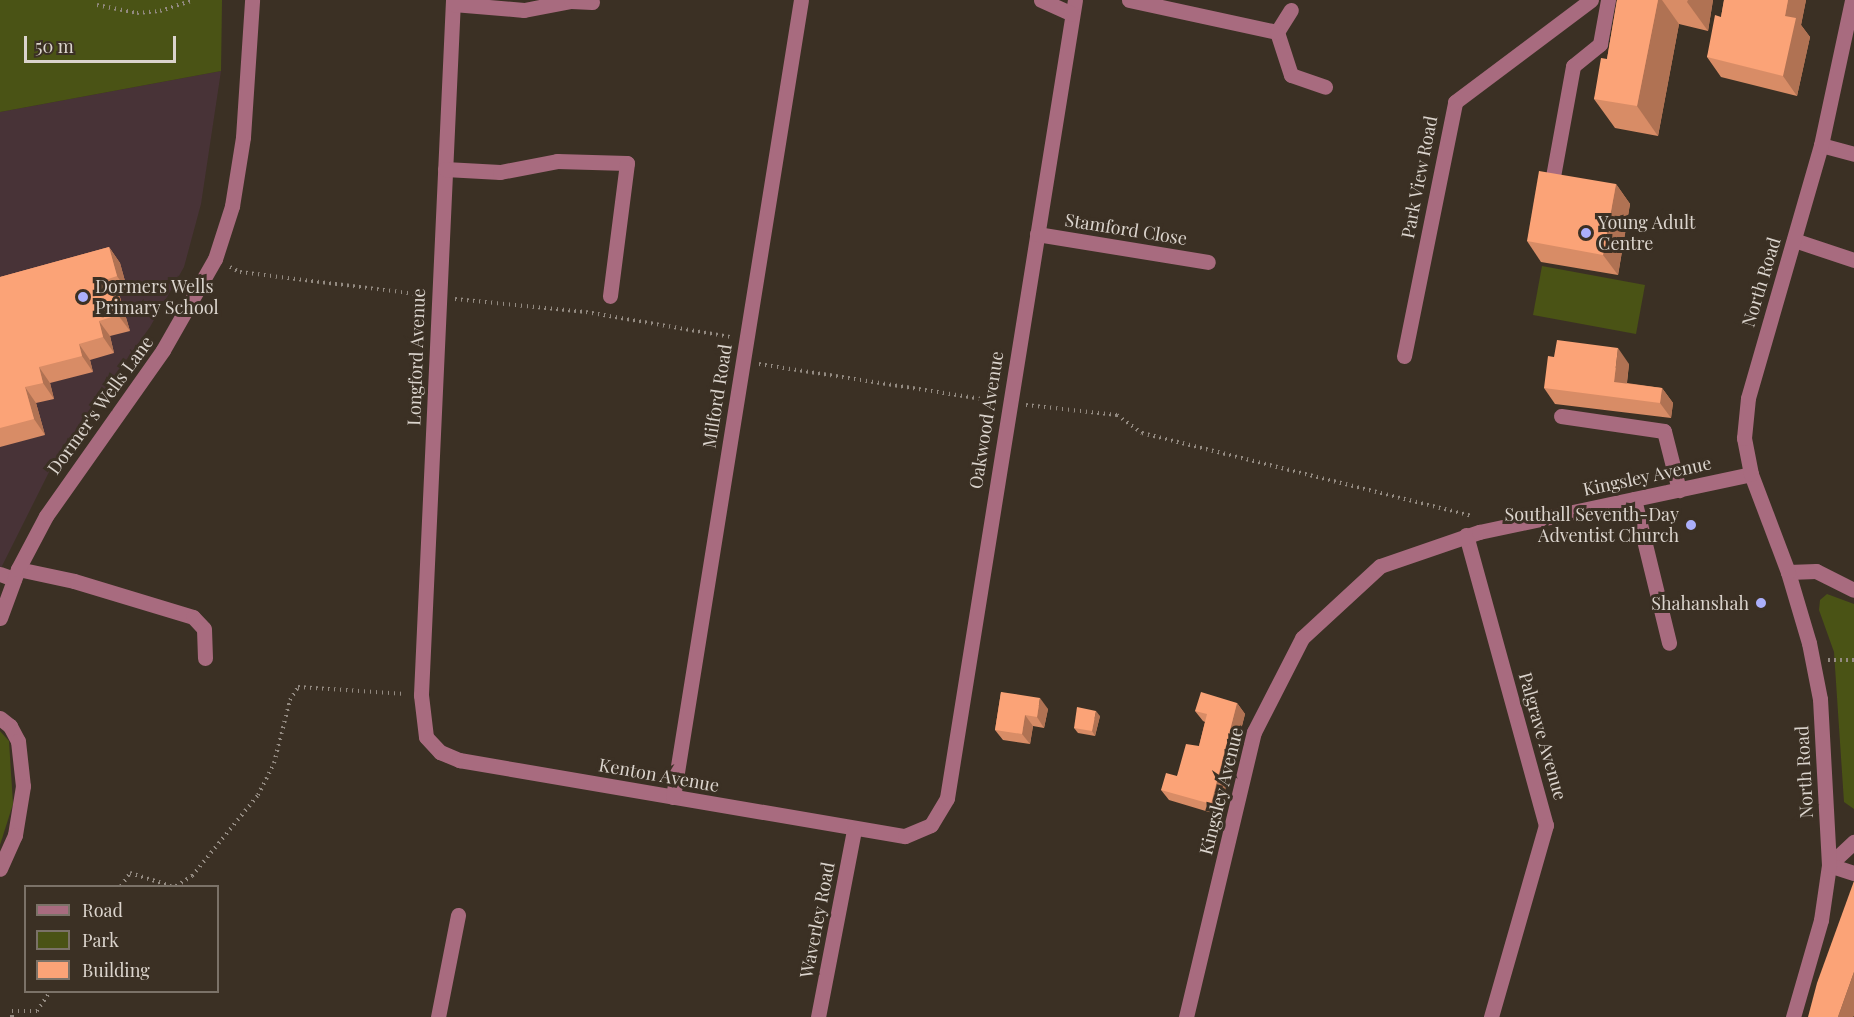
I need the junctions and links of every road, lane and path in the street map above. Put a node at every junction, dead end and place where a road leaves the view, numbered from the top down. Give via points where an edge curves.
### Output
1 (252, 0) edge
2 (801, 0) edge
3 (1041, 0) edge
4 (1129, 0) edge
5 (1591, 0) edge
6 (1608, 0) edge
7 (1852, 0) edge
8 (190, 1) edge
9 (453, 2) edge
10 (592, 2) dead end
11 (97, 5) dead end
12 (1073, 7) edge
13 (1291, 10) dead end
14 (1277, 32) junction
15 (1850, 39) edge
16 (1325, 87) dead end
17 (1821, 145) junction
18 (1854, 154) edge
19 (445, 169) junction
20 (1552, 182) edge
21 (1037, 234) junction
22 (1794, 240) junction
23 (215, 259) junction
24 (1854, 260) edge
25 (1208, 262) dead end
26 (610, 296) dead end
27 (438, 297) junction
28 (746, 340) junction
29 (1404, 356) dead end
30 (742, 361) junction
31 (1009, 403) junction
32 (1561, 416) dead end
33 (1751, 474) junction
34 (1679, 490) junction
35 (1634, 499) junction
36 (1473, 534) junction
37 (1788, 572) junction
38 (11, 574) edge
39 (1854, 590) edge
40 (0, 618) edge
41 (1669, 643) dead end
42 (206, 658) dead end
43 (1854, 660) edge
44 (1813, 661) junction
45 (421, 694) junction
46 (421, 715) joint
47 (0, 718) edge
48 (672, 798) junction
49 (854, 830) junction
50 (916, 834) joint
51 (1854, 842) edge
52 (1829, 865) junction
53 (0, 869) edge
54 (1854, 873) edge
55 (122, 885) edge
56 (168, 885) edge
57 (178, 885) edge
58 (458, 915) dead end
59 (49, 993) edge
60 (12, 1017) edge
61 (438, 1017) edge
62 (818, 1017) edge
63 (1186, 1017) edge
64 (1491, 1017) edge
65 (1793, 1017) edge

1 - 23 street, Dormer's Wells Lane via 238,174
2 - 28 street, Milford Road
3 - 12 street via 1056,10
4 - 14 street
5 - 29 street, Park View Road via 1455,102
6 - 20 street via 1600,44 1573,66
7 - 15 street, North Road
8 - 11 path via 137,13
9 - 10 street via 524,10
9 - 19 street, Longford Avenue
12 - 21 street, Oakwood Avenue
13 - 14 street
14 - 16 street via 1291,75
15 - 17 street, North Road
17 - 18 street
17 - 22 street, North Road
19 - 26 street via 500,172 556,161 627,163
19 - 27 street, Longford Avenue
21 - 25 street, Stamford Close
21 - 31 street, Oakwood Avenue
22 - 24 street
22 - 33 street, North Road via 1748,398 1744,438
23 - 27 path via 240,272
23 - 38 street, Dormer's Wells Lane via 180,324 66,485
27 - 28 path via 586,312
27 - 45 street, Longford Avenue
28 - 30 street, Milford Road
30 - 31 path
30 - 48 street, Milford Road
31 - 36 path via 1117,415 1142,433 1477,516
31 - 50 street, Oakwood Avenue via 947,798 938,818
32 - 34 street via 1664,431
33 - 34 street, Kingsley Avenue
33 - 37 street, North Road
34 - 35 street, Kingsley Avenue
35 - 36 street, Kingsley Avenue
35 - 41 street
36 - 63 street, Kingsley Avenue via 1380,566 1302,638 1254,732
36 - 64 street, Palgrave Avenue via 1546,825
37 - 39 street via 1816,572
37 - 44 street, North Road
38 - 40 street, Dormer's Wells Lane
38 - 42 street via 74,581 193,617 204,629
43 - 44 path
44 - 52 street, North Road via 1820,699
45 - 46 street, Longford Avenue
45 - 57 path via 298,687 290,700 274,763 258,795 192,876
46 - 48 street, Kenton Avenue via 432,745 459,760
47 - 53 street via 18,741 23,786 15,835
48 - 49 street, Kenton Avenue
49 - 50 street, Kenton Avenue via 893,836
49 - 62 street, Waverley Road
51 - 52 street
52 - 54 street
52 - 65 street, North Road via 1821,920
55 - 56 path via 130,873
58 - 61 street
59 - 60 path via 37,1011 12,1011

